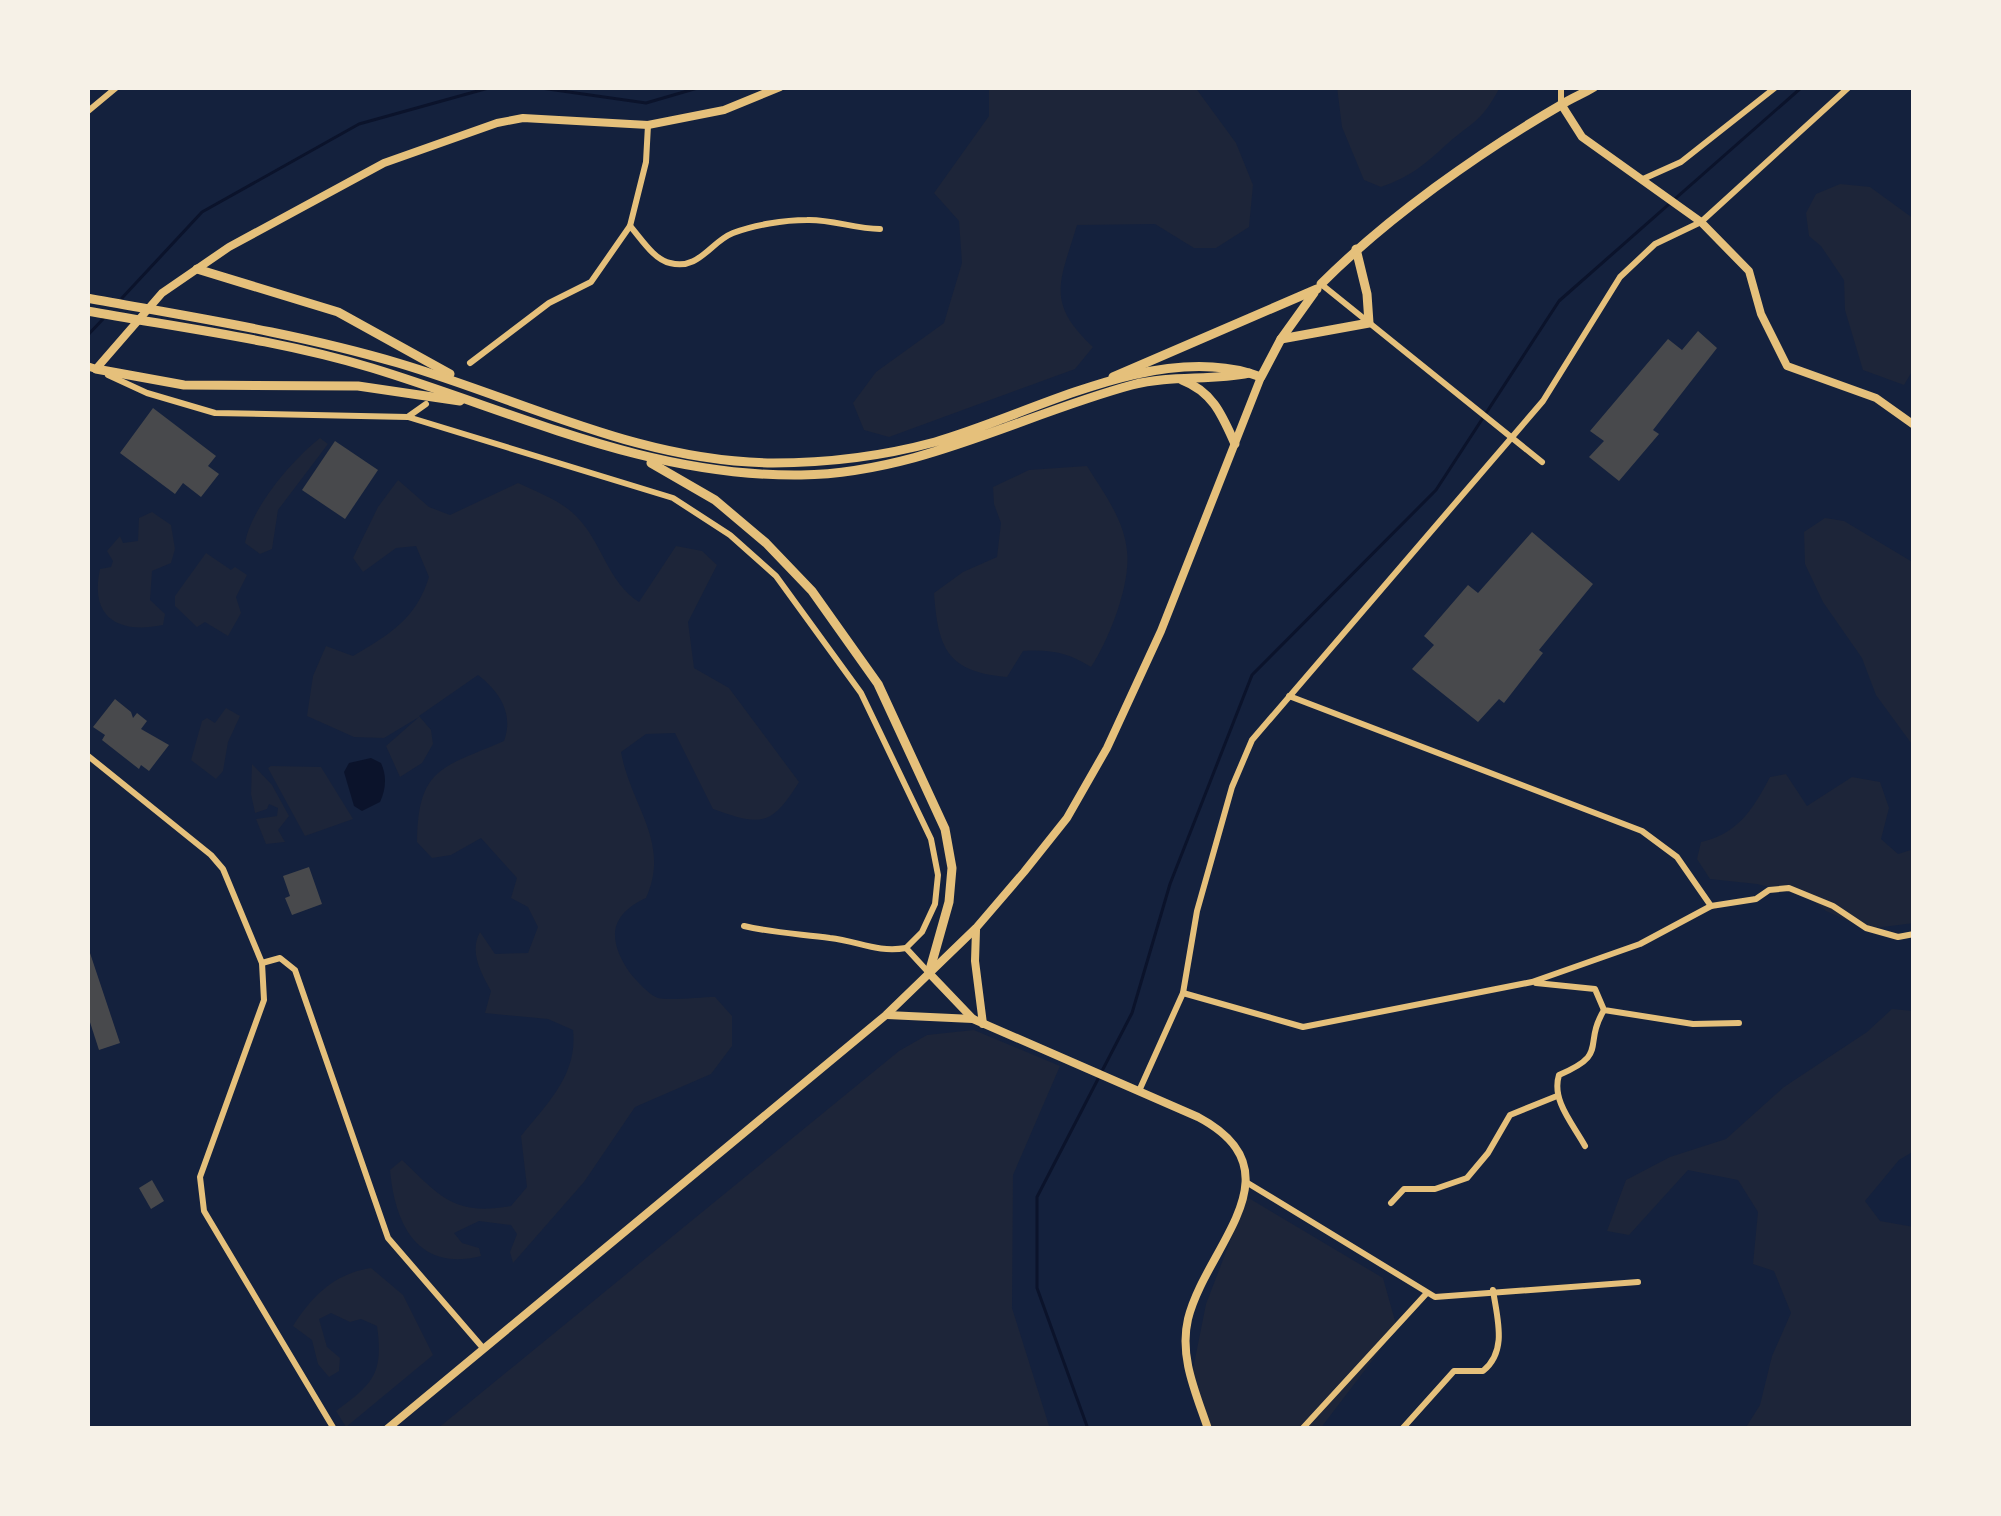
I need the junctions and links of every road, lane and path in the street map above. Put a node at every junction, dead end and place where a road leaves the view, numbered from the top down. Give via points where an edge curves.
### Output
1 (117, 87) edge
2 (780, 87) edge
3 (1561, 87) edge
4 (1574, 87) edge
5 (1594, 87) edge
6 (1776, 87) edge
7 (1849, 87) edge
8 (1561, 104) junction
9 (87, 112) edge
10 (648, 125) junction
11 (1643, 179) junction
12 (1701, 222) junction
13 (630, 226) junction
14 (880, 229) dead end
15 (1357, 249) junction
16 (197, 269) junction
17 (1319, 287) junction
18 (87, 298) edge
19 (87, 311) edge
20 (1369, 323) junction
21 (1281, 339) junction
22 (470, 362) dead end
23 (92, 368) edge
24 (1249, 373) junction
25 (1262, 377) junction
26 (87, 378) edge
27 (1177, 378) junction
28 (471, 386) junction
29 (1085, 389) junction
30 (426, 404) dead end
31 (488, 405) junction
32 (408, 417) junction
33 (1914, 425) edge
34 (1235, 445) junction
35 (642, 457) junction
36 (1542, 462) dead end
37 (1289, 695) junction
38 (87, 755) edge
39 (1712, 906) junction
40 (744, 926) dead end
41 (976, 928) junction
42 (1914, 934) edge
43 (906, 948) junction
44 (262, 962) junction
45 (928, 973) junction
46 (1532, 982) junction
47 (1183, 993) junction
48 (1604, 1010) junction
49 (886, 1015) junction
50 (973, 1019) junction
51 (1739, 1023) dead end
52 (983, 1024) junction
53 (1135, 1089) junction
54 (1557, 1096) junction
55 (1585, 1146) dead end
56 (1246, 1182) junction
57 (1391, 1203) dead end
58 (1638, 1282) dead end
59 (1493, 1290) junction
60 (1426, 1294) junction
61 (482, 1348) junction
62 (334, 1429) edge
63 (387, 1429) edge
64 (1208, 1429) edge
65 (1302, 1429) edge
66 (1402, 1429) edge

1 - 9 street
2 - 10 street via 724,110
3 - 8 street
4 - 8 main road
5 - 8 main road
6 - 11 street via 1681,162
7 - 12 street
8 - 11 street via 1582,137
8 - 15 main road
10 - 13 street
10 - 16 street via 497,123 384,163
11 - 12 street
12 - 33 street via 1749,271 1787,366 1876,398
12 - 37 street via 1655,244 1620,277 1544,401
13 - 14 street via 674,265 689,264 741,230 808,219
13 - 22 street via 592,282 549,303
15 - 17 main road
15 - 20 main road
16 - 23 street via 162,293
16 - 28 main road via 338,312
17 - 20 street
17 - 21 main road
17 - 29 main road
18 - 28 main road via 295,337
19 - 31 main road via 268,342
20 - 21 main road
20 - 36 street
21 - 25 main road
23 - 26 street
23 - 31 main road via 184,385 358,386
23 - 32 street via 215,412
24 - 25 main road
24 - 27 main road
24 - 29 main road via 1174,369
25 - 34 street
27 - 34 main road via 1202,387
27 - 35 main road via 1088,398 942,452 847,471 738,473
28 - 29 main road via 665,452 772,463 910,448
30 - 32 street
31 - 35 main road
32 - 43 street via 673,498 776,576 861,693 931,839 935,904
34 - 41 street via 1107,748 1067,818
35 - 45 main road via 715,500 766,543 878,683 945,830 952,868
37 - 39 street via 1642,831 1677,857
37 - 47 street via 1252,740 1232,787
38 - 44 street via 211,854
39 - 42 street via 1789,888 1866,928
39 - 46 street via 1640,944
40 - 43 street
41 - 45 street
41 - 52 street
43 - 45 street
44 - 61 street via 280,958 295,970 388,1238
44 - 62 street via 264,1000 200,1177 204,1211
45 - 49 street
45 - 50 street
46 - 47 street via 1304,1027
46 - 48 street via 1595,989
47 - 53 street
48 - 51 street
48 - 54 street via 1591,1056 1558,1075
49 - 50 street
49 - 61 street
50 - 52 street
52 - 53 street
53 - 56 street via 1229,1136
54 - 55 street
54 - 57 street via 1510,1115 1467,1178 1404,1189
56 - 60 street
56 - 64 street via 1228,1241 1188,1319 1185,1349
58 - 59 street
59 - 60 street
59 - 66 street via 1495,1360 1483,1371 1454,1371
60 - 65 street
61 - 63 street

